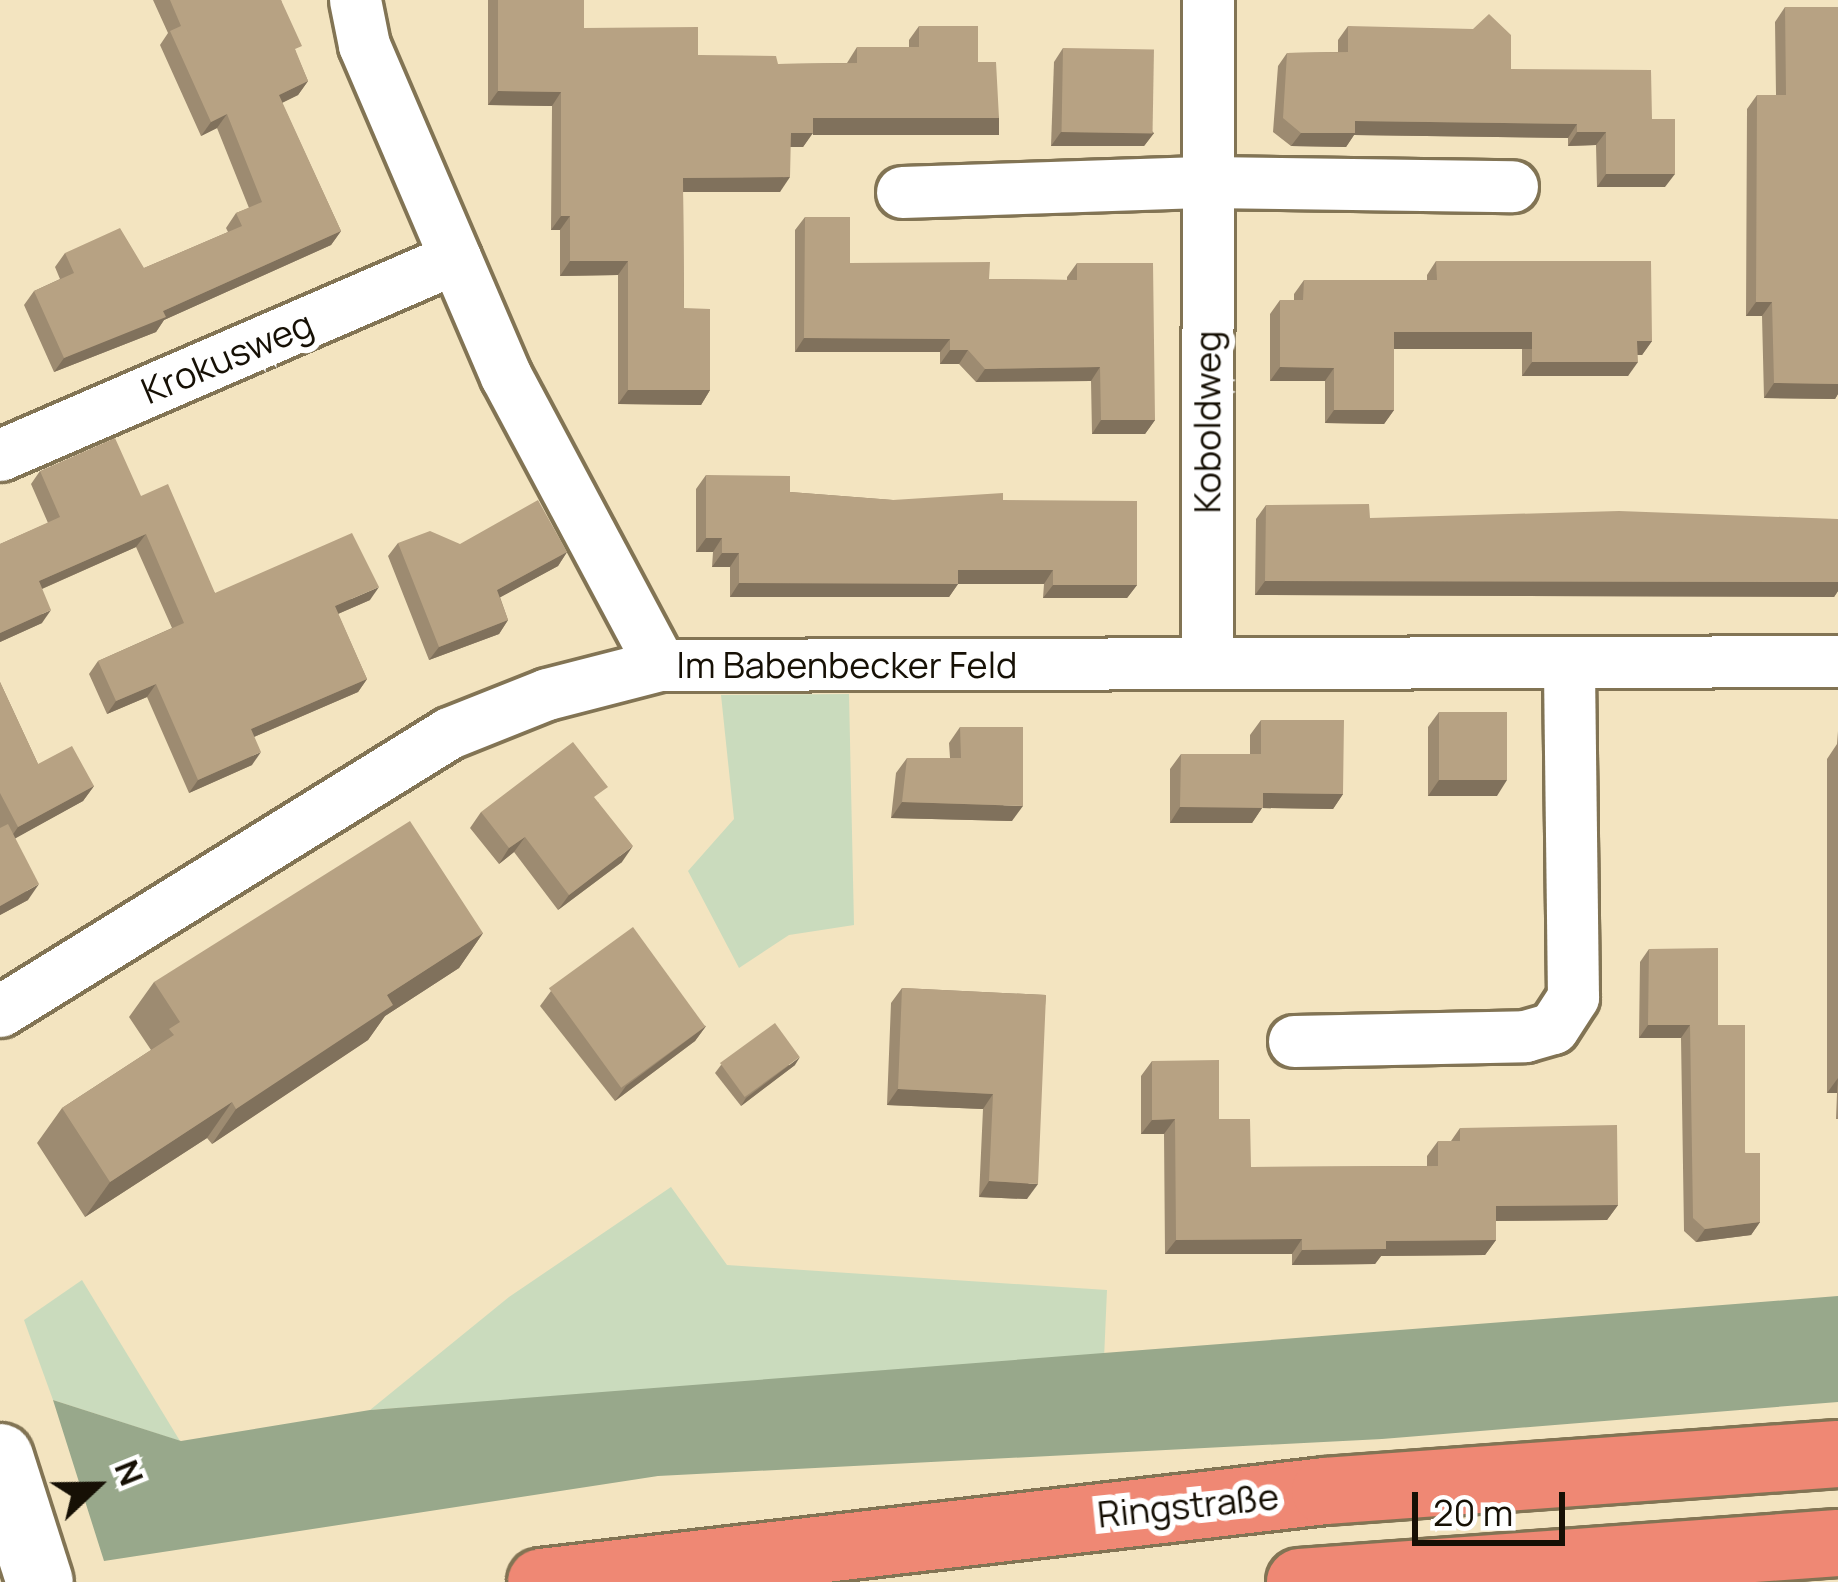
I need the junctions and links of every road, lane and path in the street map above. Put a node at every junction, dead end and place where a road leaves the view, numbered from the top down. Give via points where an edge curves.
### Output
1 (355, 0) edge
2 (1208, 0) edge
3 (1208, 182) junction
4 (1512, 186) dead end
5 (902, 192) dead end
6 (454, 258) junction
7 (0, 455) edge
8 (1838, 661) edge
9 (1207, 663) junction
10 (660, 664) junction
11 (1569, 666) junction
12 (0, 1011) edge
13 (1294, 1041) dead end
14 (1838, 1454) edge
15 (3, 1467) edge
16 (1838, 1543) edge
17 (40, 1582) edge
18 (541, 1582) edge
19 (1300, 1582) edge

1 - 6 street via 364,45
2 - 3 street, Koboldweg
3 - 4 street
3 - 5 street
3 - 9 street, Koboldweg
6 - 7 street, Krokusweg
6 - 10 street via 506,376
8 - 11 street, Im Babenbecker Feld
9 - 10 street, Im Babenbecker Feld
9 - 11 street, Im Babenbecker Feld
10 - 12 street, Im Babenbecker Feld via 547,694 448,733
11 - 13 street via 1573,997 1553,1028 1525,1036
14 - 18 highway, Ringstraße via 1325,1491
15 - 17 main road
16 - 19 highway

